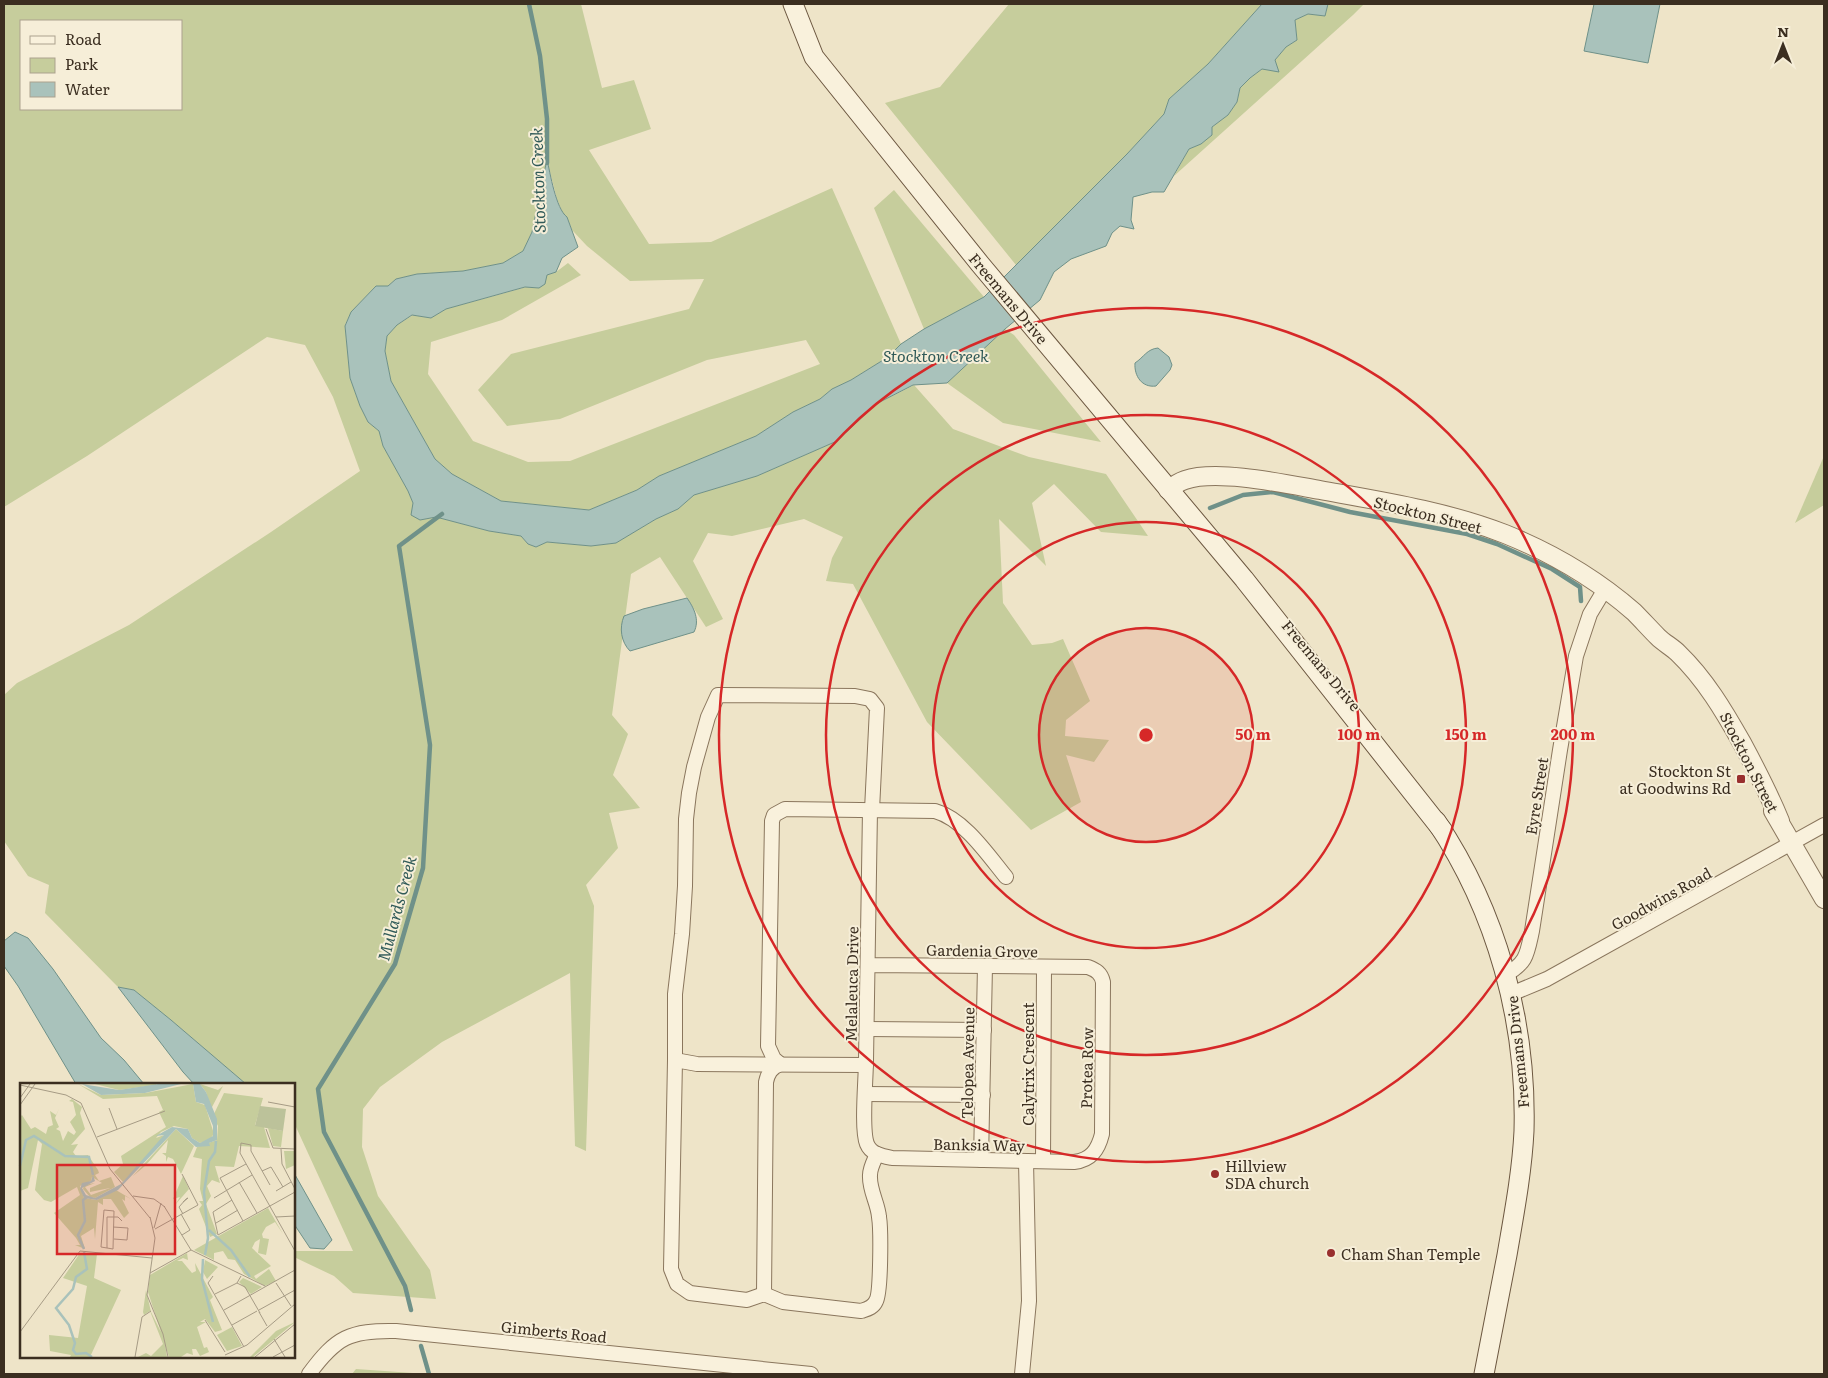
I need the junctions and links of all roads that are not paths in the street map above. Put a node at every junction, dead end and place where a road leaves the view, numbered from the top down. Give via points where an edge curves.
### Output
1 (793, 4) edge
2 (1168, 490) junction
3 (1605, 589) junction
4 (871, 810) junction
5 (1824, 825) edge
6 (1793, 843) junction
7 (1006, 877) dead end
8 (1824, 899) edge
9 (868, 965) junction
10 (985, 966) junction
11 (1044, 967) junction
12 (1095, 970) joint
13 (1505, 975) junction
14 (1511, 994) junction
15 (866, 1029) junction
16 (984, 1030) junction
17 (675, 1060) junction
18 (780, 1064) junction
19 (866, 1065) junction
20 (866, 1094) junction
21 (983, 1095) junction
22 (877, 1154) junction
23 (981, 1160) junction
24 (1026, 1161) junction
25 (1082, 1161) joint
26 (1043, 1162) junction
27 (764, 1294) junction
28 (309, 1374) edge
29 (811, 1374) edge
30 (1022, 1374) edge
31 (1484, 1374) edge

1 - 2 main road, Freemans Drive via 814,57 980,264
2 - 3 street, Stockton Street via 1186,480 1233,477 1416,509 1504,533 1576,568
2 - 13 main road, Freemans Drive via 1244,580 1269,601 1371,723 1443,831 1472,882
3 - 6 street, Stockton Street via 1659,638 1734,747
3 - 13 street, Eyre Street via 1590,614 1576,656 1526,955 1518,968
4 - 7 street via 942,813 972,836
4 - 9 street, Melaleuca Drive
4 - 17 street, Melaleuca Drive via 877,708 870,698 718,695 708,718 689,793 682,934 674,994
4 - 18 street via 785,809 774,815 768,1046
5 - 6 street, Goodwins Road
6 - 8 street, Stockton Street
6 - 14 street, Goodwins Road via 1547,979
9 - 10 street, Gardenia Grove
9 - 15 street, Melaleuca Drive
10 - 11 street, Gardenia Grove
10 - 16 street, Telopea Avenue
11 - 12 street, Gardenia Grove via 1088,967
11 - 26 street, Calytrix Crescent
12 - 25 street, Protea Row via 1103,982 1102,1134 1095,1152
13 - 14 main road, Freemans Drive
14 - 31 main road, Freemans Drive via 1524,1092 1524,1132 1515,1210
15 - 16 street
15 - 19 street, Melaleuca Drive
16 - 21 street, Telopea Avenue
17 - 18 street via 697,1064
17 - 27 street via 671,1269 676,1284 690,1294 747,1300
18 - 19 street
18 - 27 street via 768,1073 766,1082
19 - 20 street, Melaleuca Drive
20 - 21 street
20 - 22 street, Melaleuca Drive via 865,1134 870,1149
21 - 23 street, Telopea Avenue
22 - 23 street, Banksia Way via 892,1158
22 - 27 street via 870,1176 879,1216 876,1303 861,1310 784,1302
23 - 24 street, Banksia Way
24 - 26 street, Banksia Way
24 - 30 street via 1029,1301
25 - 26 street, Banksia Way
28 - 29 street, Gimberts Road via 332,1347 352,1334 373,1331

